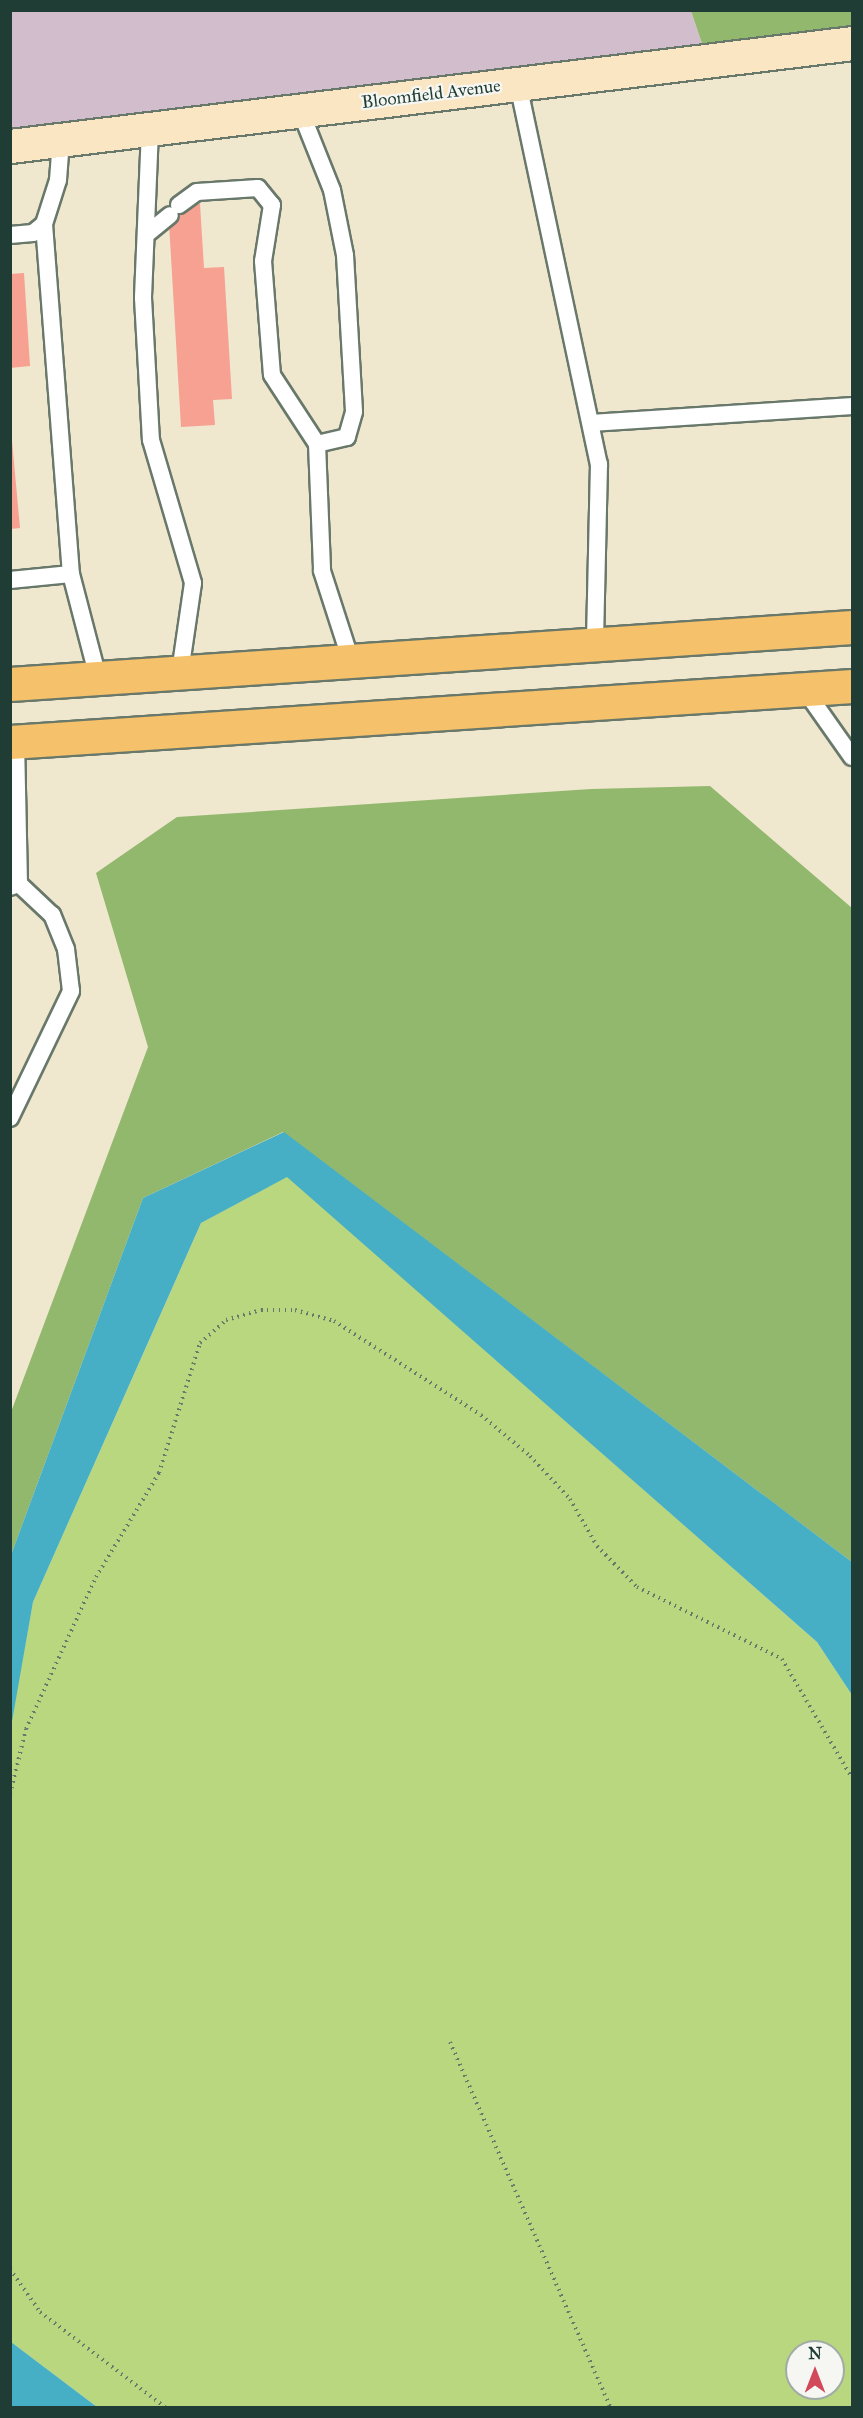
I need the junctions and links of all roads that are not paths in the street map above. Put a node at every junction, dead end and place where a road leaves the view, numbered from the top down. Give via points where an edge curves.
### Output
1 (852, 44) edge
2 (518, 84) junction
3 (300, 110) junction
4 (150, 130) junction
5 (61, 140) junction
6 (10, 146) edge
7 (44, 224) junction
8 (148, 233) junction
9 (10, 234) edge
10 (852, 406) edge
11 (591, 423) junction
12 (317, 444) junction
13 (71, 574) junction
14 (10, 580) edge
15 (852, 627) edge
16 (595, 645) junction
17 (351, 662) junction
18 (180, 672) junction
19 (98, 678) junction
20 (10, 684) edge
21 (852, 687) edge
22 (804, 689) junction
23 (13, 741) edge
24 (852, 757) edge
25 (15, 885) edge
26 (10, 1118) edge

1 - 2 main road, Bloomfield Avenue
2 - 3 main road, Bloomfield Avenue
2 - 11 lane
3 - 4 main road, Bloomfield Avenue
3 - 12 lane via 332,190 345,255 354,412 347,437
4 - 5 main road, Bloomfield Avenue
4 - 8 lane
5 - 6 main road, Bloomfield Avenue
5 - 7 lane via 58,180
7 - 9 lane via 33,233
7 - 13 lane
8 - 12 lane via 197,192 258,188 272,205 263,261 272,375
8 - 18 lane via 143,298 152,440 193,583
10 - 11 lane
11 - 16 lane via 599,464
12 - 17 lane via 322,571
13 - 14 lane
13 - 19 lane
15 - 16 highway
16 - 17 highway
17 - 18 highway
18 - 19 highway
19 - 20 highway
21 - 22 highway
22 - 23 highway
22 - 24 lane
23 - 25 lane
25 - 26 lane via 52,915 66,950 71,991

